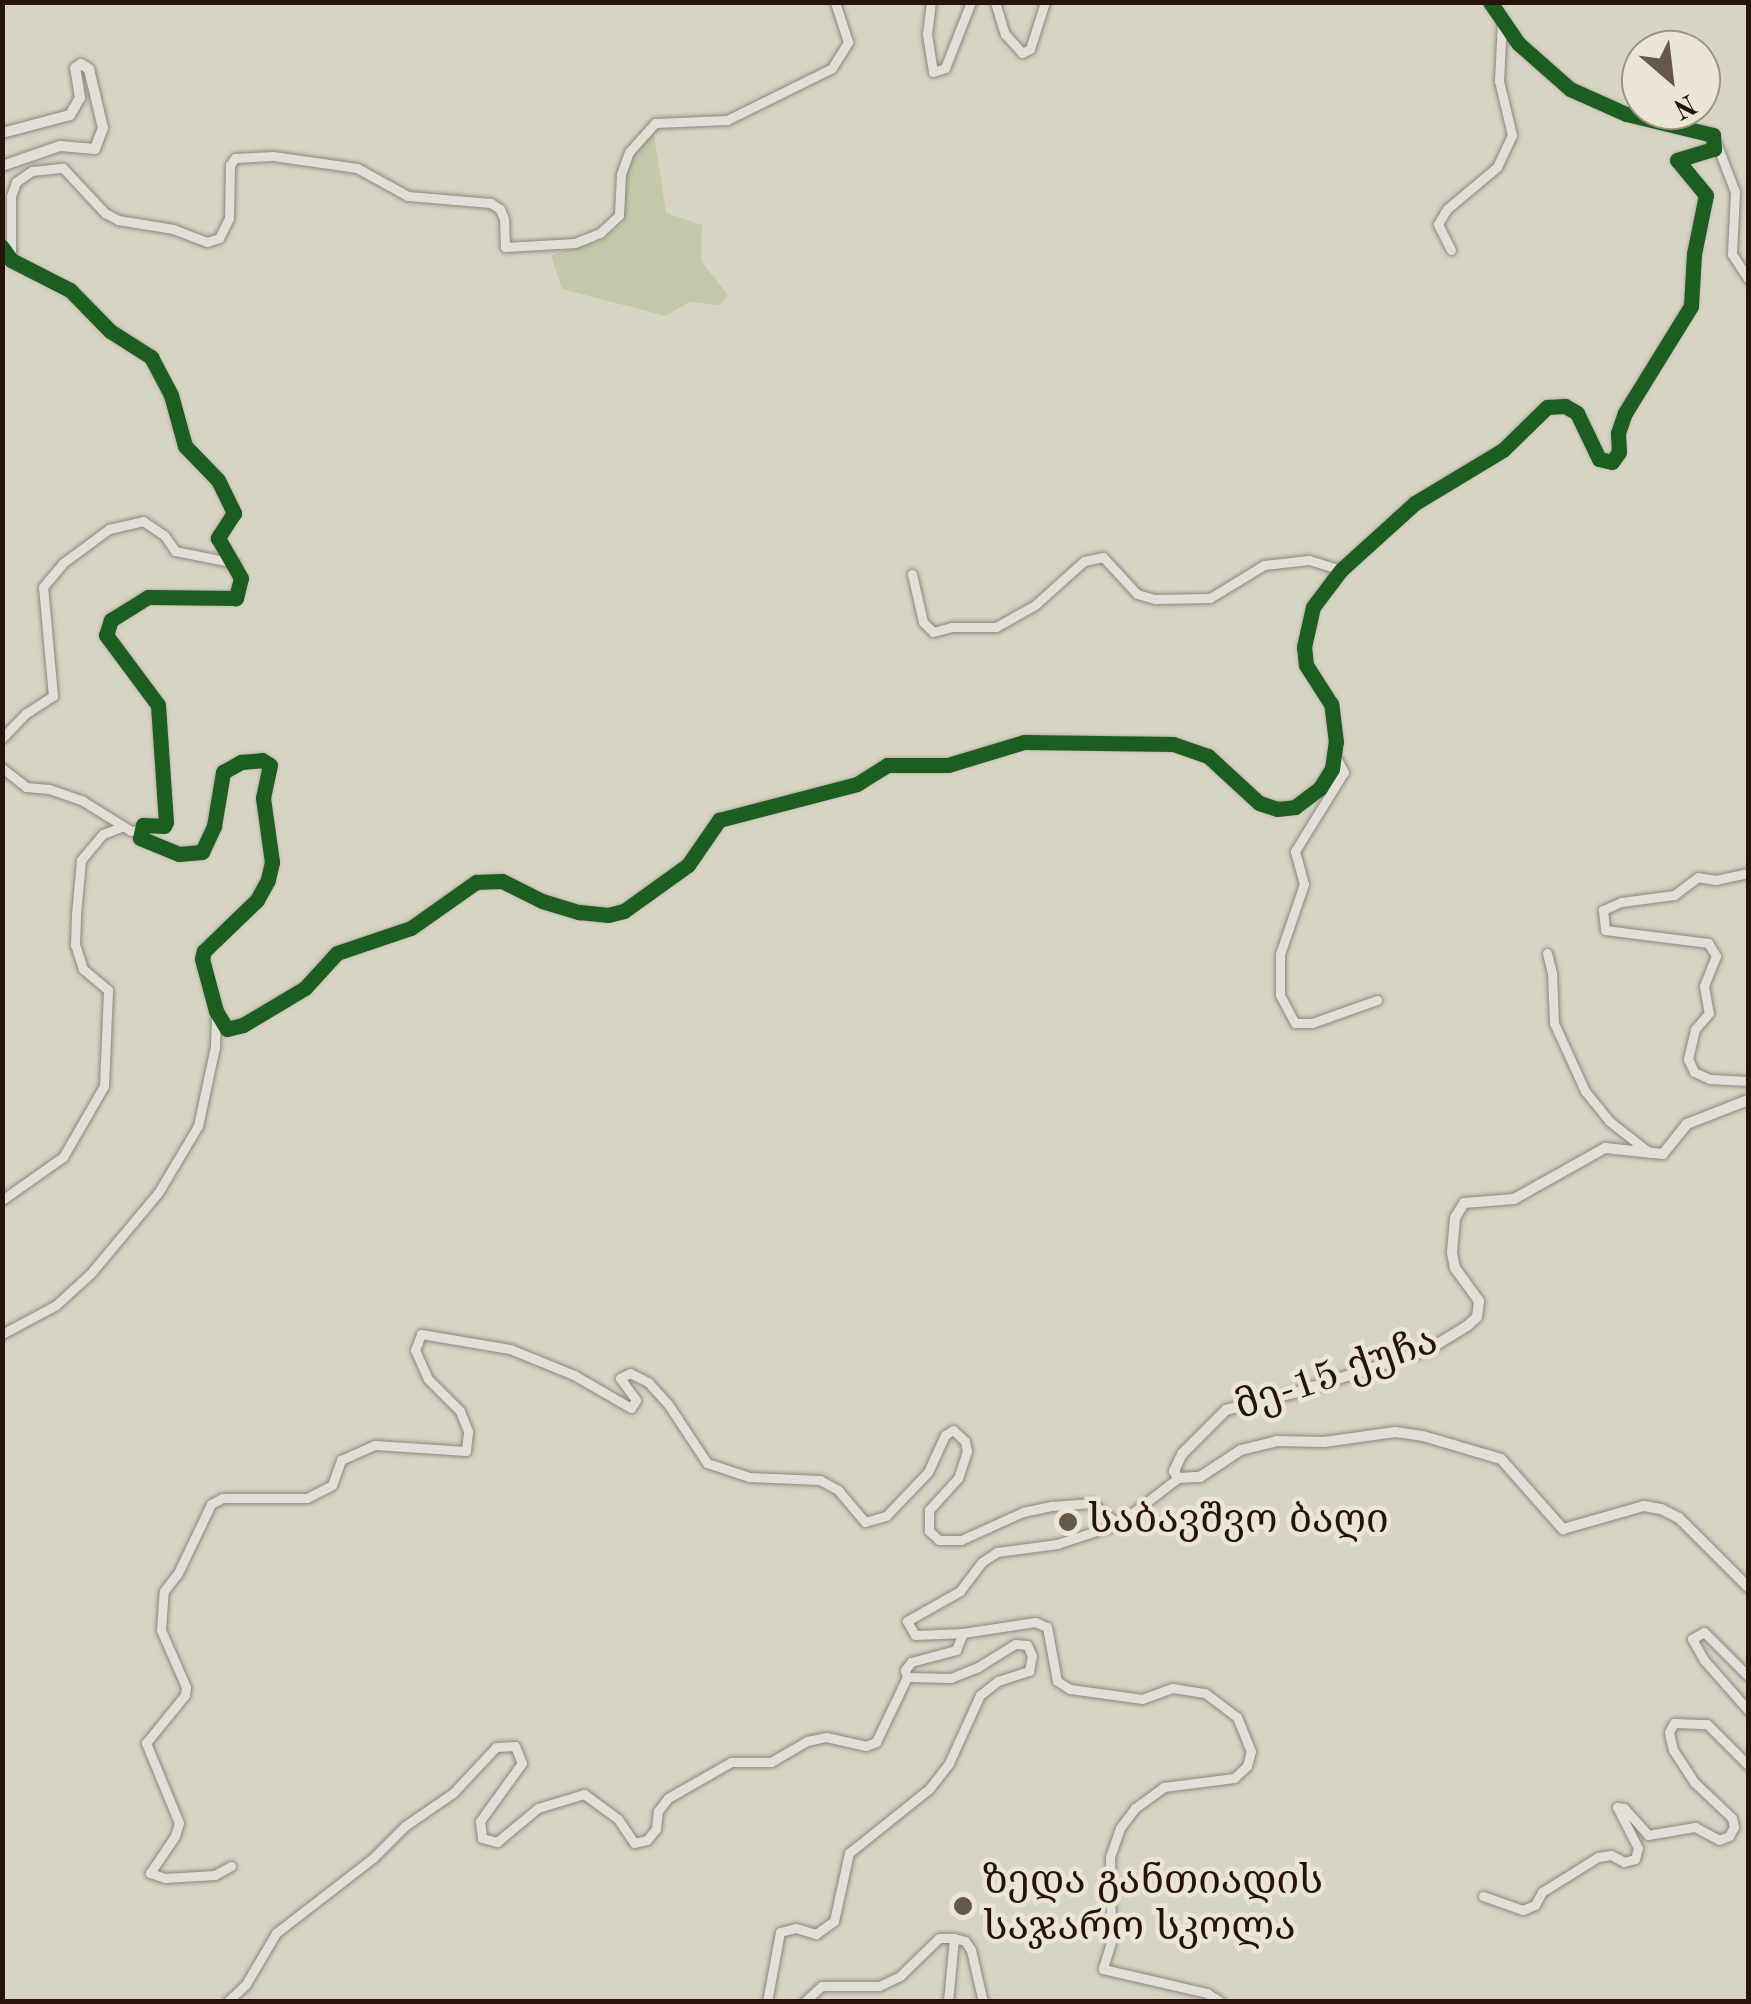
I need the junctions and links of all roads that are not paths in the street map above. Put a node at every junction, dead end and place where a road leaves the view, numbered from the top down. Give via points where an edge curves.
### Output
1 (835, 2) edge
2 (931, 2) edge
3 (971, 2) edge
4 (995, 2) edge
5 (1045, 2) edge
6 (1490, 2) edge
7 (1502, 22) junction
8 (2, 134) edge
9 (1717, 144) junction
10 (2, 166) edge
11 (2, 247) edge
12 (1452, 250) dead end
13 (11, 260) junction
14 (1748, 279) edge
15 (235, 563) junction
16 (1340, 570) junction
17 (912, 574) dead end
18 (2, 738) edge
19 (1334, 754) junction
20 (2, 768) edge
21 (124, 826) junction
22 (139, 830) junction
23 (1748, 873) edge
24 (1547, 953) dead end
25 (1376, 1000) dead end
26 (216, 1011) junction
27 (1748, 1081) edge
28 (1748, 1100) edge
29 (1652, 1155) junction
30 (2, 1200) edge
31 (2, 1334) edge
32 (1178, 1478) junction
33 (1118, 1524) junction
34 (1748, 1587) edge
35 (962, 1633) junction
36 (1748, 1676) edge
37 (908, 1677) junction
38 (1748, 1710) edge
39 (1748, 1764) edge
40 (231, 1866) dead end
41 (1483, 1896) dead end
42 (954, 1938) junction
43 (227, 2002) edge
44 (767, 2002) edge
45 (804, 2002) edge
46 (948, 2002) edge
47 (983, 2002) edge
48 (1221, 2002) edge

1 - 13 street via 848,42 832,68 727,120 655,124 629,152 619,215 575,243 505,247 504,218 492,204 408,196 358,168 273,156 235,158 229,218 219,238 207,242 173,228 118,220 63,168 32,170 11,196
2 - 3 street via 926,34 933,72 945,68
4 - 5 street via 1005,34 1022,53 1030,49
6 - 7 street
7 - 9 street via 1570,89 1626,114 1708,133
7 - 12 street via 1499,81 1512,135 1498,167 1446,209 1438,224
8 - 10 street via 70,115 80,98 74,68 88,68 103,128 95,148 60,146
9 - 14 street via 1735,192 1732,254
9 - 16 street via 1677,160 1706,195 1693,294 1625,413 1617,458 1603,463 1566,406 1546,407 1503,450 1415,503
11 - 13 street
13 - 15 street via 70,290 110,331 152,358 172,396 185,446 229,498 234,514 218,538
15 - 18 street via 175,552 142,521 109,530 78,552 42,587 53,696
15 - 22 street via 241,578 236,598 148,597 123,610 106,630 158,705 166,822
16 - 17 street via 1309,560 1264,565 1210,598 1155,599 1137,594 1098,558 1084,561 1035,605 996,627 934,632 923,622
16 - 19 street via 1313,607 1304,647 1306,665 1331,704
19 - 25 street via 1344,772 1295,850 1304,884 1280,954 1280,995 1295,1023
19 - 26 street via 1320,788 1294,807 1277,809 1259,803 1208,756 1173,744 1024,742 948,765 888,764 856,784 720,820 688,865 624,911 579,912 502,882 476,882 411,928 337,953 305,988 243,1025 223,1028
20 - 21 street via 26,787 84,801
21 - 22 street
21 - 30 street via 102,834 81,860 76,914 83,968 108,990 104,1086 63,1157
22 - 26 street via 140,838 180,854 202,852 214,826 222,772 241,762 270,766 262,798 272,862 268,880 258,900 204,950
23 - 27 street via 1698,877 1674,895 1603,910 1604,930 1708,943 1716,956 1704,986 1709,1013 1695,1029 1688,1059 1694,1072 1710,1079
24 - 29 street via 1554,1023 1585,1090 1610,1122
26 - 31 street via 198,1126 158,1192 67,1295
28 - 29 street via 1687,1124 1668,1152
29 - 32 street, მე-15 ქუჩა via 1605,1148 1514,1199 1464,1204 1455,1218 1452,1253 1478,1301 1477,1317 1428,1350 1226,1410 1182,1454 1174,1471
32 - 33 street
32 - 34 street via 1213,1473 1241,1450 1276,1441 1408,1433 1501,1459 1563,1529 1644,1506 1662,1509
33 - 35 street via 1057,1544 997,1552 960,1591 907,1621 915,1635
33 - 40 street via 1092,1504 1052,1506 961,1540 939,1540 929,1531 929,1510 958,1478 967,1451 953,1430 928,1472 886,1516 865,1522 820,1480 749,1478 707,1463 668,1404 630,1373 620,1378 636,1400 632,1408 574,1374 510,1349 421,1334 415,1350 428,1379 460,1412 466,1450 375,1445 341,1460 332,1485 308,1498 223,1498 210,1504 164,1590 161,1630 185,1695 146,1744 179,1823 150,1874 215,1875
35 - 37 street via 956,1650 911,1662
35 - 48 street via 1035,1622 1047,1627 1057,1681 1070,1690 1142,1700 1172,1688 1205,1692 1237,1717 1251,1751 1247,1766 1234,1778 1164,1787 1120,1828 1110,1857 1112,1942 1103,1970
36 - 38 street via 1704,1632 1692,1639
37 - 43 street via 876,1742 826,1737 771,1762 731,1762 668,1798 656,1829 634,1843 610,1812 584,1794 538,1808 497,1842 482,1838 480,1821 522,1763 515,1746 496,1747 440,1804 276,1933 246,1984
37 - 44 street via 950,1678 1015,1644 1028,1645 1032,1656 1029,1671 998,1681 980,1696 949,1764 929,1789 849,1854 834,1922 816,1934 780,1932
39 - 41 street via 1707,1724 1674,1723 1673,1750 1694,1782 1732,1818 1728,1836 1719,1840 1695,1827 1648,1835 1617,1807 1638,1848 1635,1859 1598,1857 1524,1910
42 - 45 street via 939,1938 900,1976 879,1986 822,1986
42 - 46 street
42 - 47 street via 971,1950

